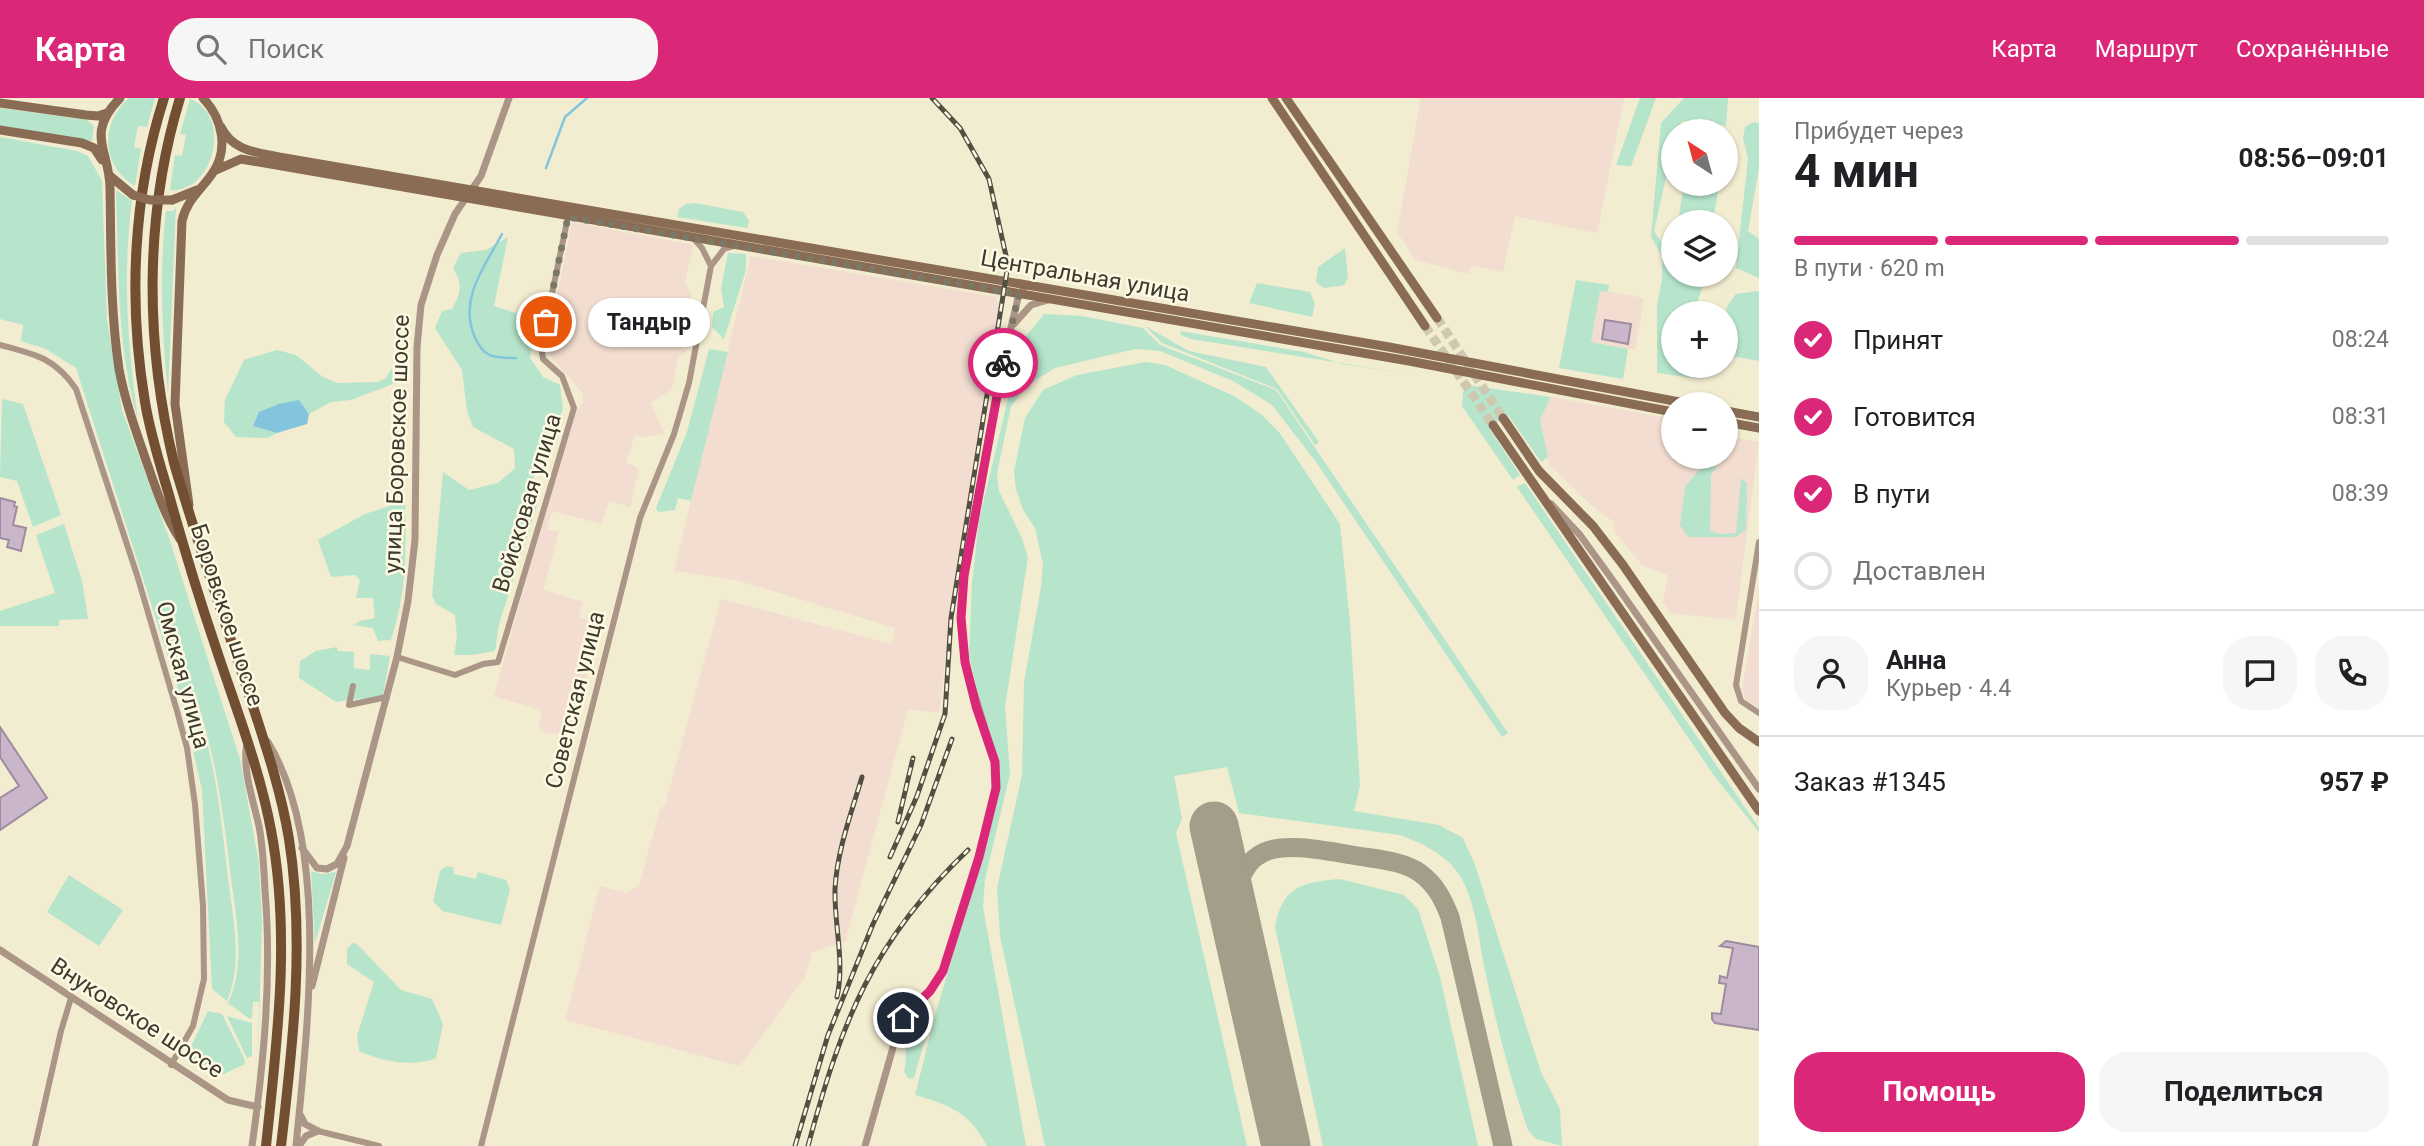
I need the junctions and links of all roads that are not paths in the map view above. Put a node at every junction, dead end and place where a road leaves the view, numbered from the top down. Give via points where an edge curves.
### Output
1 (120, 98) edge
2 (163, 98) edge
3 (180, 98) edge
4 (203, 98) edge
5 (215, 98) edge
6 (509, 98) edge
7 (1272, 98) edge
8 (1286, 98) edge
9 (0, 103) edge
10 (107, 113) junction
11 (215, 114) junction
12 (221, 127) junction
13 (0, 130) edge
14 (104, 162) junction
15 (214, 171) junction
16 (110, 176) junction
17 (198, 189) junction
18 (473, 190) junction
19 (466, 200) junction
20 (568, 217) junction
21 (693, 238) junction
22 (736, 245) junction
23 (711, 266) junction
24 (1027, 285) junction
25 (1019, 294) junction
26 (1050, 299) junction
27 (1437, 318) tunnel mouth
28 (1426, 326) tunnel mouth
29 (1010, 331) junction
30 (0, 345) edge
31 (1661, 399) edge
32 (1661, 410) edge
33 (1738, 413) edge
34 (1759, 417) edge
35 (1503, 418) tunnel mouth
36 (1738, 424) edge
37 (1493, 425) tunnel mouth
38 (1759, 428) edge
39 (1536, 488) junction
40 (189, 513) junction
41 (1759, 542) edge
42 (183, 544) junction
43 (397, 657) junction
44 (354, 686) dead end
45 (387, 697) junction
46 (1759, 713) edge
47 (262, 733) junction
48 (247, 738) junction
49 (1759, 742) edge
50 (1759, 789) edge
51 (1759, 811) edge
52 (347, 846) junction
53 (302, 848) junction
54 (0, 950) edge
55 (310, 997) junction
56 (71, 998) junction
57 (171, 1065) junction
58 (258, 1107) junction
59 (299, 1109) junction
60 (318, 1131) junction
61 (35, 1146) edge
62 (253, 1146) edge
63 (265, 1146) edge
64 (281, 1146) edge
65 (298, 1146) edge
66 (379, 1146) edge
67 (481, 1146) edge
68 (865, 1146) edge

1 - 10 main road
2 - 42 main road, Боровское шоссе via 138,223 136,323 146,407
3 - 40 main road, Боровское шоссе via 155,225 152,292 165,424
4 - 11 main road
5 - 11 main road
6 - 18 street, улица Боровское шоссе
7 - 28 main road
8 - 27 main road
9 - 10 main road via 86,116
10 - 14 main road via 101,134
11 - 12 main road
12 - 15 main road via 222,144
12 - 18 main road, Центральная улица via 234,145 251,151
13 - 14 main road via 82,143 94,148
14 - 16 main road
15 - 17 main road
15 - 19 main road, Центральная улица via 241,159
16 - 17 main road, bridge via 133,195 150,201 172,200
16 - 42 main road via 120,370 165,516
17 - 40 main road via 182,221 175,390
18 - 19 street, улица Боровское шоссе
18 - 24 main road, Центральная улица
19 - 20 main road, Центральная улица
19 - 43 street, улица Боровское шоссе via 437,256 419,317 415,540
20 - 21 main road, Центральная улица
20 - 43 street, Войсковая улица via 541,346 543,359 562,376 574,408 498,662 455,676
21 - 22 main road, Центральная улица
21 - 23 street
22 - 23 street via 724,249
22 - 25 main road, Центральная улица
23 - 67 street, Советская улица via 689,383 623,577
24 - 25 street
24 - 31 main road, Центральная улица
25 - 26 main road, Центральная улица
25 - 29 street
26 - 29 street via 1028,308
26 - 32 main road, Центральная улица
29 - 68 street via 964,576 961,618 965,662 995,762 996,788 943,971 900,1023
30 - 57 street, Омская улица via 46,359 61,368 76,389 184,738 195,804 205,968 195,1021
33 - 34 main road
35 - 49 main road via 1539,471 1593,526 1623,565 1725,713
36 - 38 main road
37 - 39 main road
39 - 50 street via 1580,535
39 - 51 main road
40 - 47 main road, Боровское шоссе
41 - 46 street via 1736,685 1741,701
42 - 48 main road, Боровское шоссе
43 - 45 street, улица Боровское шоссе
44 - 45 street via 349,705
45 - 52 street, улица Боровское шоссе
47 - 53 street via 286,781
47 - 64 main road, Боровское шоссе via 284,816 296,911 295,1012
48 - 58 street via 245,757 260,833 267,920
48 - 63 main road, Боровское шоссе via 272,832 281,921 278,1034
52 - 53 street via 340,862 327,869 315,866
52 - 55 street, улица Боровское шоссе
53 - 55 street
54 - 56 street, Внуковское шоссе
55 - 59 street
56 - 57 street, Внуковское шоссе
56 - 61 street
57 - 58 street, Внуковское шоссе via 231,1102
58 - 62 street
59 - 60 street via 304,1123
59 - 65 street
60 - 65 street
60 - 66 street

